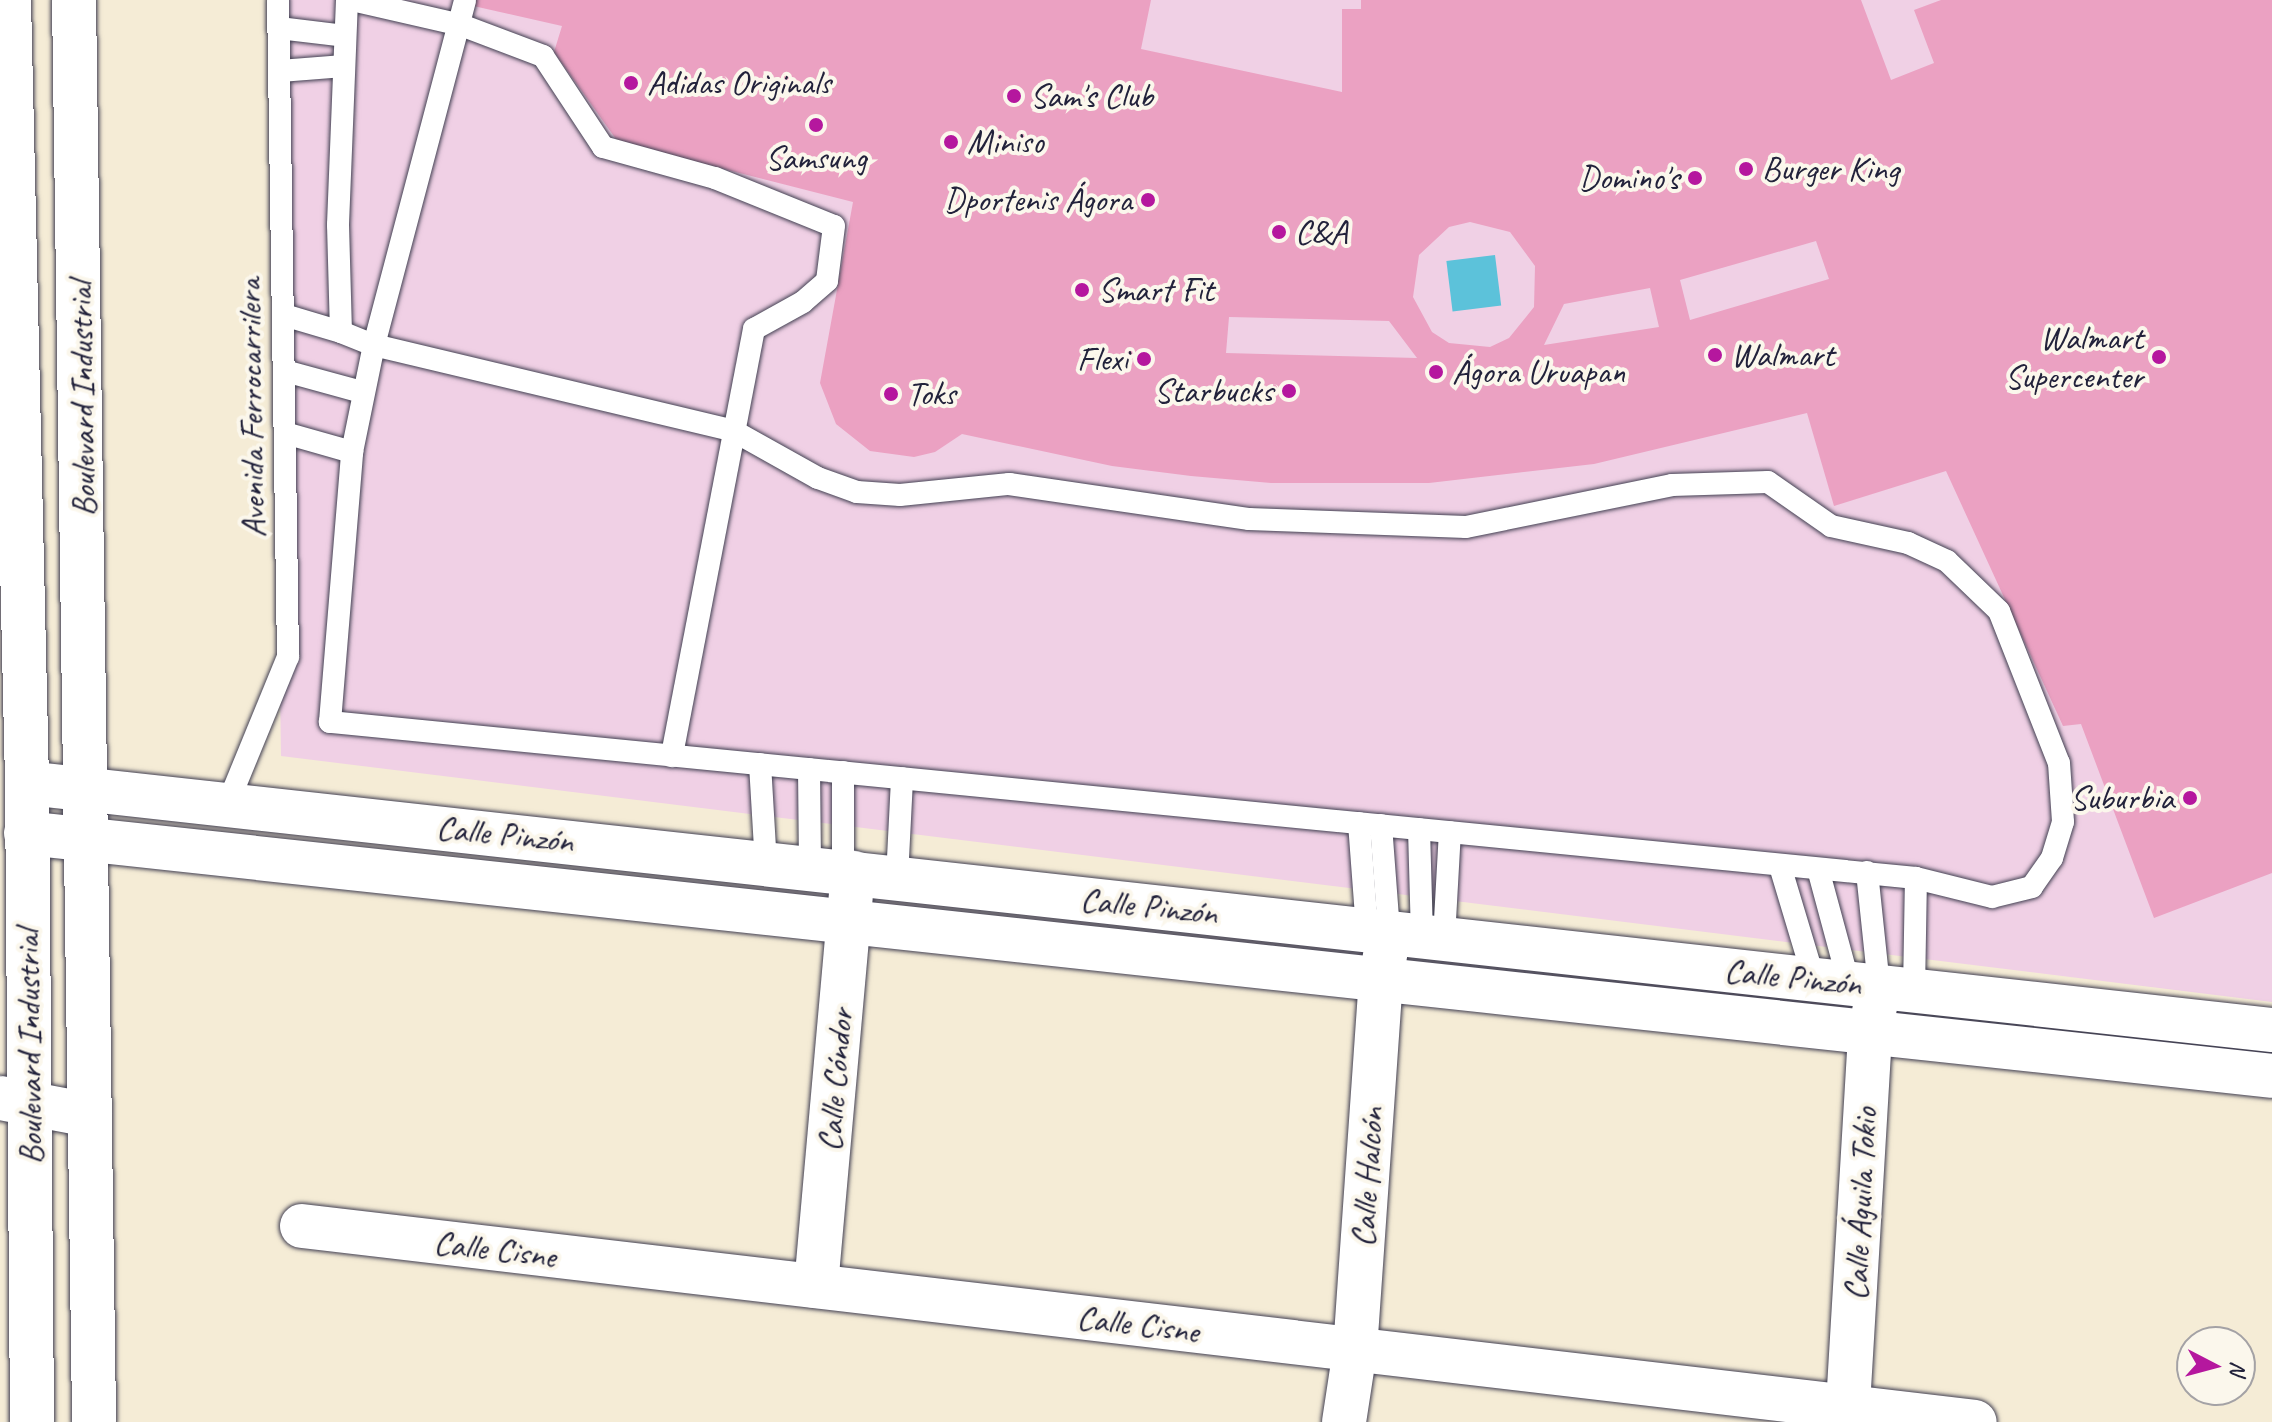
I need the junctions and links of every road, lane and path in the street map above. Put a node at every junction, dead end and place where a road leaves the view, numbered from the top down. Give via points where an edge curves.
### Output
1 (9, 0) edge
2 (74, 0) edge
3 (278, 0) edge
4 (349, 0) edge
5 (465, 0) edge
6 (461, 25) junction
7 (279, 28) junction
8 (345, 36) junction
9 (344, 66) junction
10 (280, 71) junction
11 (284, 315) junction
12 (341, 332) junction
13 (374, 345) junction
14 (285, 371) junction
15 (362, 392) junction
16 (732, 430) junction
17 (285, 433) junction
18 (352, 452) junction
19 (672, 756) junction
20 (760, 764) junction
21 (809, 769) junction
22 (843, 772) junction
23 (902, 778) junction
24 (27, 783) junction
25 (89, 788) junction
26 (228, 803) junction
27 (1370, 824) junction
28 (1419, 829) junction
29 (1450, 832) junction
30 (26, 833) junction
31 (89, 837) junction
32 (766, 864) junction
33 (1780, 866) junction
34 (1818, 869) junction
35 (835, 871) junction
36 (1867, 872) junction
37 (897, 878) junction
38 (1916, 878) junction
39 (850, 920) junction
40 (1406, 934) junction
41 (1381, 979) junction
42 (1864, 985) junction
43 (2272, 1030) edge
44 (1870, 1032) junction
45 (2272, 1076) edge
46 (15, 1102) edge
47 (89, 1115) junction
48 (302, 1226) dead end
49 (816, 1286) junction
50 (1355, 1350) junction
51 (1847, 1415) edge
52 (32, 1422) edge
53 (94, 1422) edge
54 (1344, 1422) edge
55 (1975, 1422) edge

1 - 24 main road, Boulevard Industrial
2 - 25 main road, Boulevard Industrial
3 - 7 lane, Avenida Ferrocarrilera
4 - 6 lane
4 - 8 lane
5 - 6 lane
6 - 13 lane
6 - 16 lane via 543,56 603,147 715,178 834,226 827,281 803,302 754,329
7 - 8 lane
7 - 10 lane, Avenida Ferrocarrilera
8 - 9 lane
9 - 10 lane
9 - 12 lane
10 - 11 lane, Avenida Ferrocarrilera
11 - 12 lane
11 - 14 lane, Avenida Ferrocarrilera
12 - 13 lane
13 - 15 lane
13 - 16 lane
14 - 15 lane
14 - 17 lane, Avenida Ferrocarrilera
15 - 18 lane
16 - 19 lane
16 - 38 lane via 818,478 857,492 900,495 1009,484 1249,519 1387,528 1504,523 1545,507 1672,485 1768,482 1831,526 1908,543 1947,561 1999,611 2059,763 2063,822 2052,858 2032,887 1992,897
17 - 18 lane
17 - 26 lane, Avenida Ferrocarrilera via 288,657
18 - 19 lane via 330,722
19 - 20 lane
20 - 21 lane
20 - 32 lane
21 - 22 lane
21 - 35 lane
22 - 23 lane
22 - 35 lane
23 - 27 lane
23 - 37 lane
24 - 25 main road, Calle Pinzón
24 - 30 main road, Boulevard Industrial
25 - 26 main road, Calle Pinzón
25 - 31 main road, Boulevard Industrial
26 - 32 main road, Calle Pinzón
27 - 28 lane
27 - 40 lane
28 - 29 lane
28 - 40 lane
29 - 33 lane
29 - 40 lane
30 - 31 main road, Calle Pinzón
30 - 46 main road, Boulevard Industrial
31 - 39 main road, Calle Pinzón
31 - 47 main road, Boulevard Industrial
32 - 35 main road, Calle Pinzón
33 - 34 lane
33 - 42 lane
34 - 36 lane
34 - 42 lane
35 - 37 main road, Calle Pinzón
35 - 39 main road, Calle Cóndor
36 - 38 lane
36 - 42 lane
37 - 40 main road, Calle Pinzón
38 - 42 lane
39 - 41 main road, Calle Pinzón
39 - 49 main road, Calle Cóndor
40 - 41 main road, Calle Halcón
40 - 42 main road, Calle Pinzón
41 - 44 main road, Calle Pinzón
41 - 50 main road, Calle Halcón
42 - 43 main road, Calle Pinzón
42 - 44 main road, Calle Águila Tokio
44 - 45 main road, Calle Pinzón
44 - 51 main road, Calle Águila Tokio
46 - 47 main road
46 - 52 main road, Boulevard Industrial
47 - 53 main road, Boulevard Industrial
48 - 49 main road, Calle Cisne
49 - 50 main road, Calle Cisne
50 - 51 main road, Calle Cisne
50 - 54 main road, Calle Halcón
51 - 55 main road, Calle Cisne

